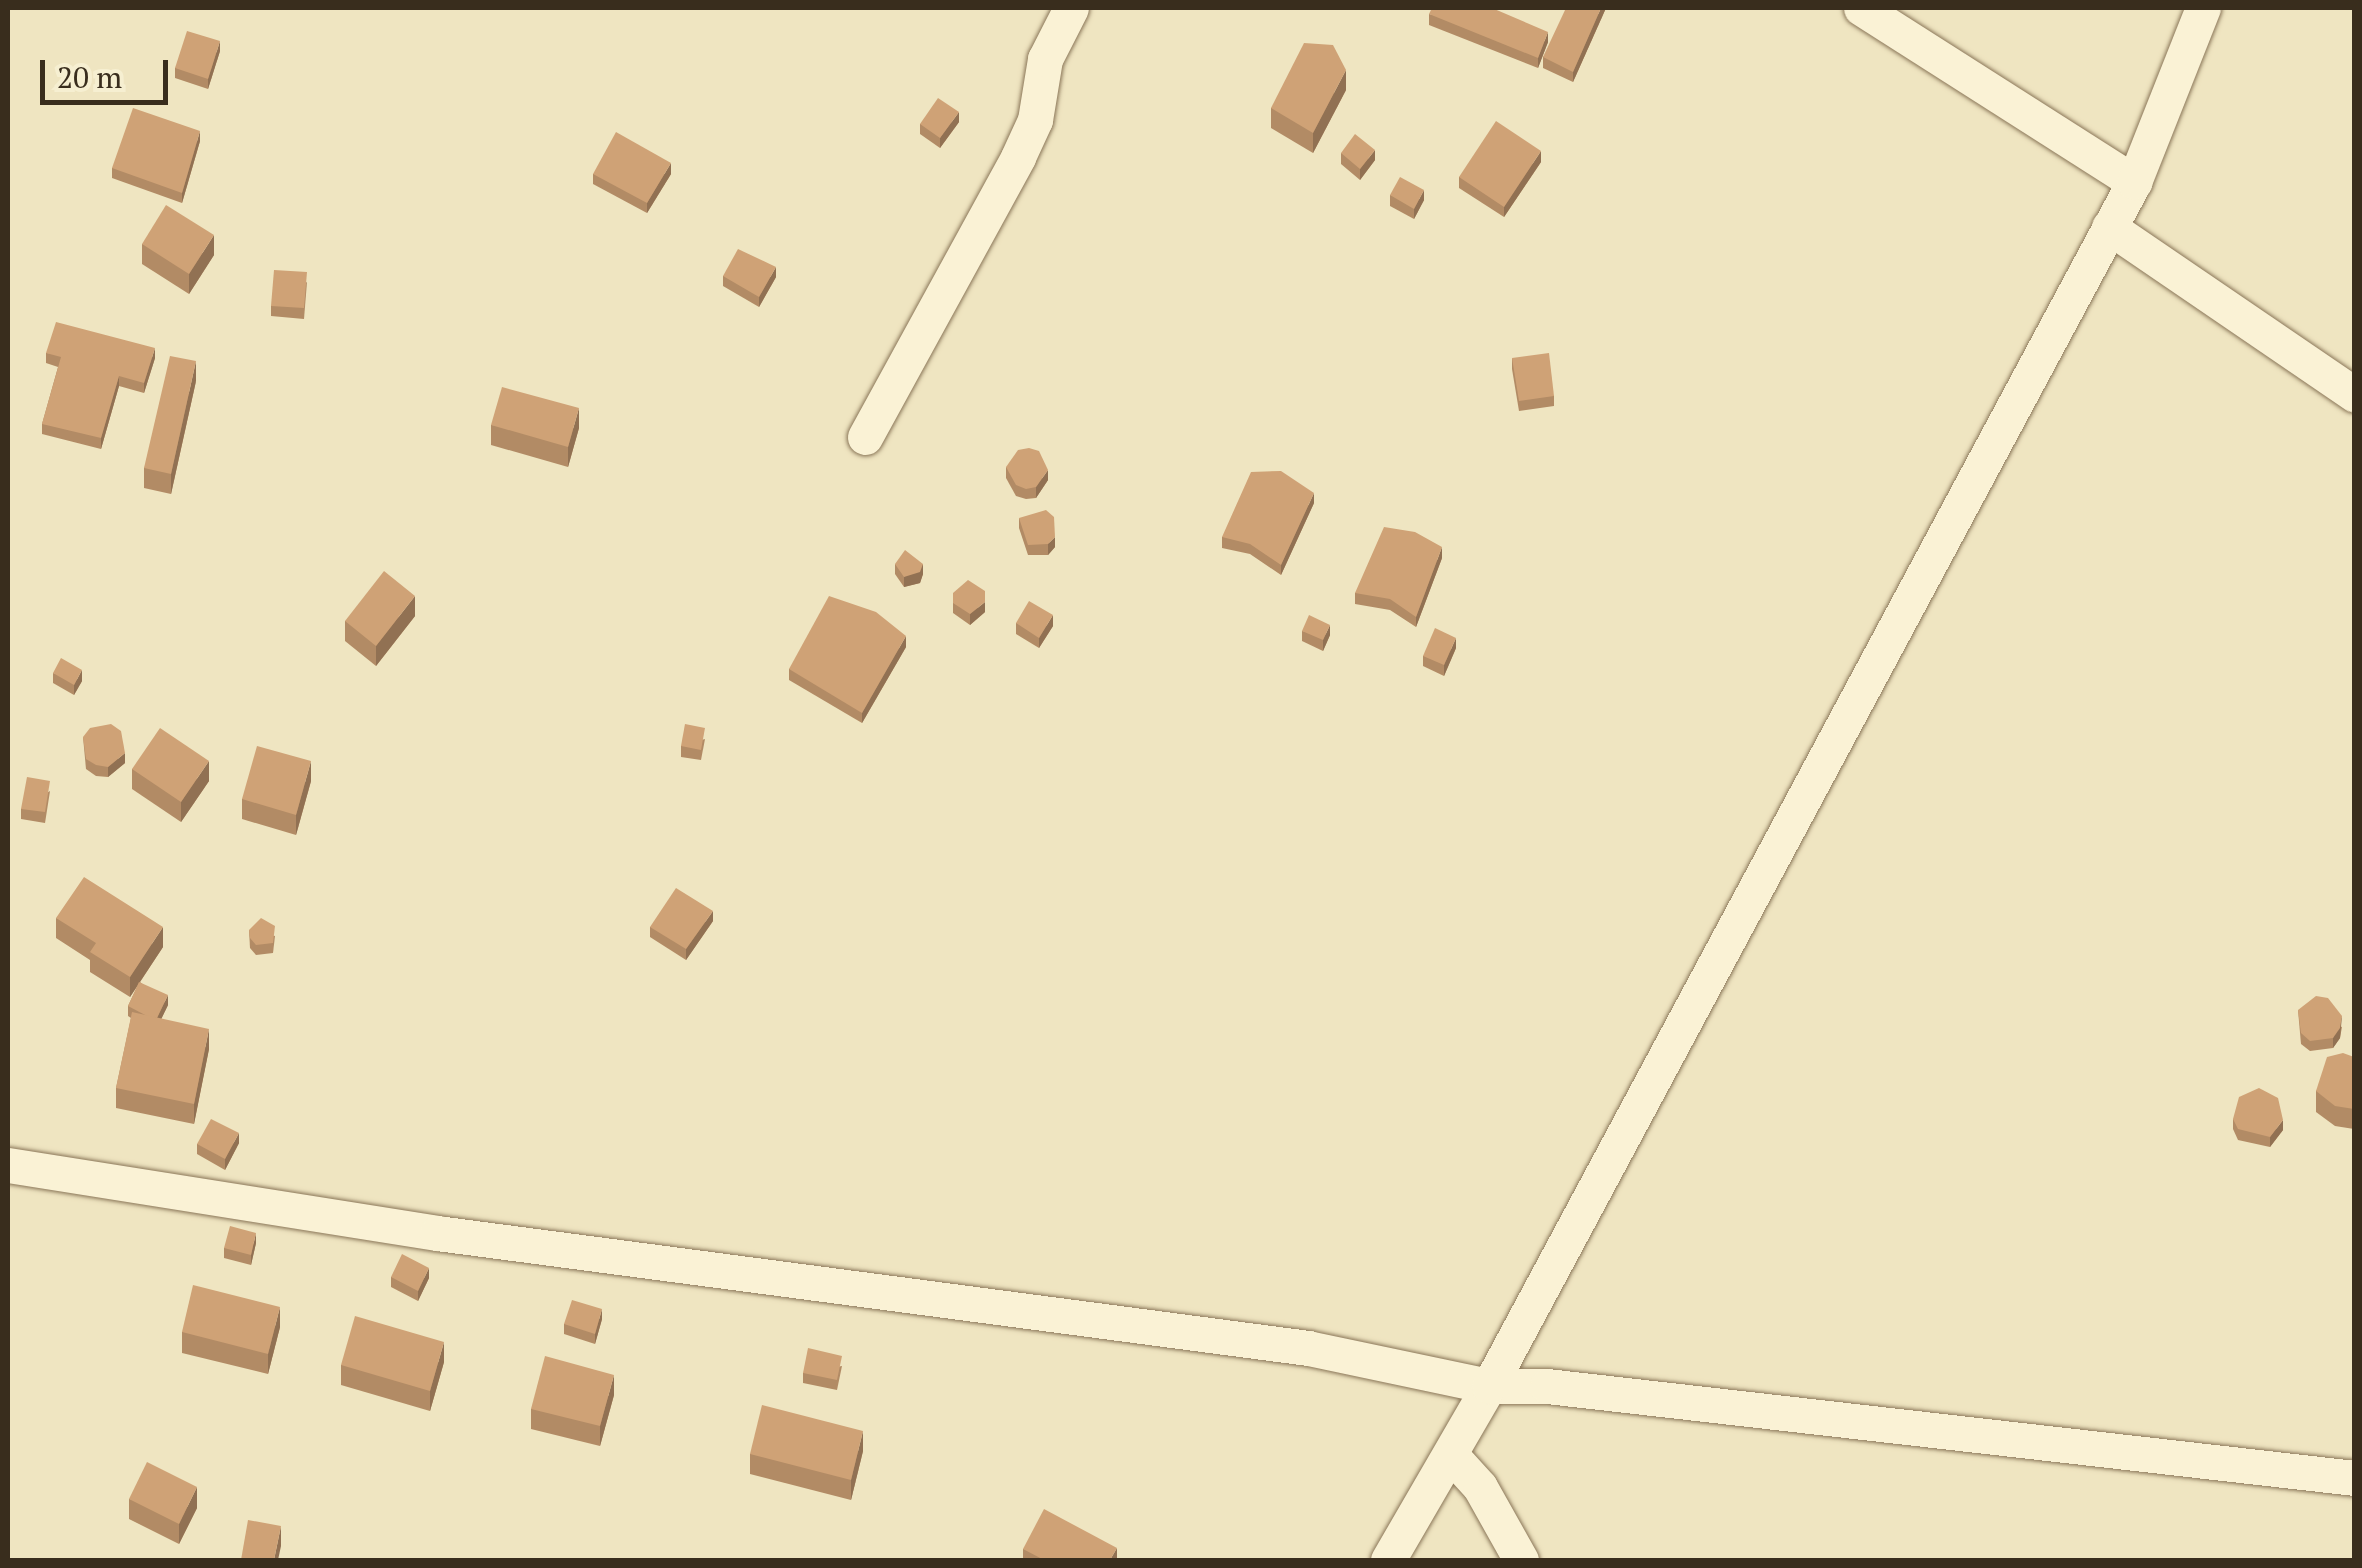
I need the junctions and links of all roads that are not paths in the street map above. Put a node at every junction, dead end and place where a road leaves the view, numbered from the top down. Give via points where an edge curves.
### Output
1 (1071, 8) edge
2 (1862, 8) edge
3 (2202, 8) edge
4 (2134, 182) junction
5 (2109, 227) junction
6 (2354, 394) edge
7 (865, 437) dead end
8 (8, 1165) edge
9 (1489, 1386) junction
10 (1451, 1455) junction
11 (2354, 1478) edge
12 (1388, 1560) edge
13 (1521, 1560) edge

1 - 7 street via 1046,59 1034,120 1018,157
2 - 4 street
3 - 4 street
4 - 5 street
5 - 6 street
5 - 9 street
8 - 9 street via 437,1233 1252,1340
9 - 10 street
9 - 11 street via 1546,1386
10 - 12 street
10 - 13 street via 1480,1487

